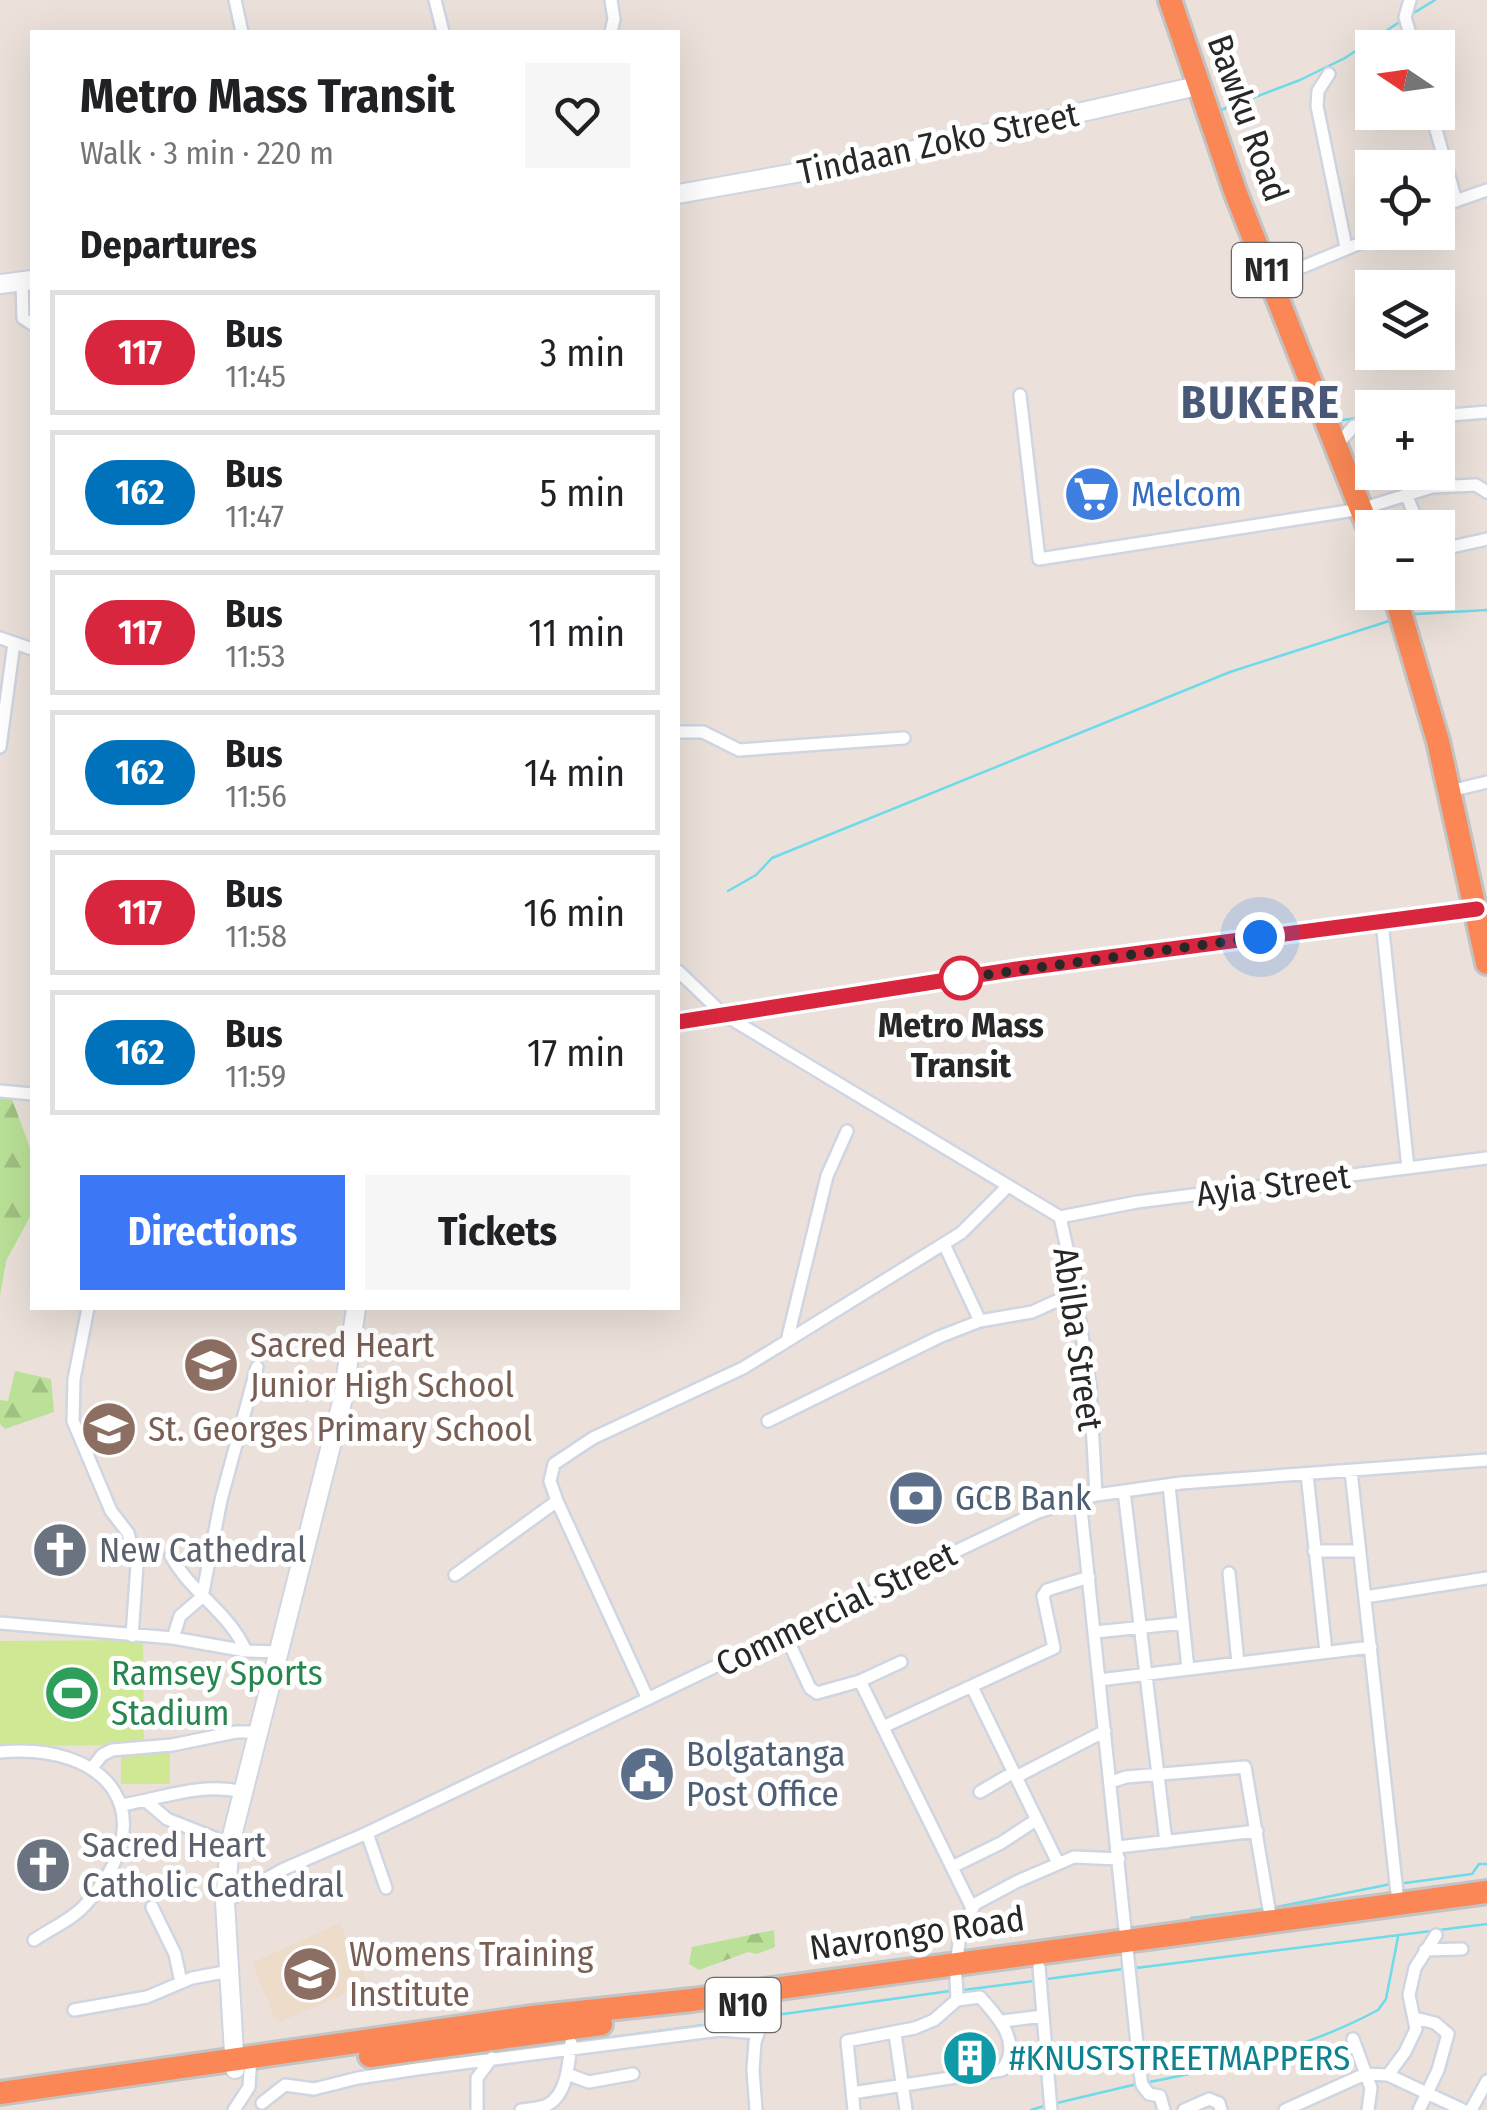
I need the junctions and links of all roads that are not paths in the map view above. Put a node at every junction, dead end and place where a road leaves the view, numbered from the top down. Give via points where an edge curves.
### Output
1 (236, 0) edge
2 (436, 0) edge
3 (611, 0) edge
4 (1170, 0) edge
5 (1410, 0) edge
6 (242, 30) edge
7 (443, 30) edge
8 (611, 30) edge
9 (1409, 30) edge
10 (1329, 74) dead end
11 (1197, 86) junction
12 (1436, 130) edge
13 (1487, 190) edge
14 (680, 194) edge
15 (1456, 202) joint
16 (1355, 244) edge
17 (1346, 247) junction
18 (1271, 280) junction
19 (27, 281) edge
20 (0, 284) edge
21 (30, 322) edge
22 (1020, 395) dead end
23 (1487, 412) edge
24 (1455, 415) edge
25 (1355, 426) edge
26 (1337, 444) junction
27 (1487, 492) edge
28 (1406, 494) junction
29 (1360, 509) junction
30 (1413, 510) edge
31 (1487, 540) edge
32 (1455, 547) edge
33 (1399, 610) edge
34 (0, 638) edge
35 (14, 643) junction
36 (30, 648) edge
37 (680, 732) edge
38 (904, 738) dead end
39 (0, 748) edge
40 (1487, 782) edge
41 (1450, 791) junction
42 (1477, 909) junction
43 (1382, 922) junction
44 (1486, 955) edge
45 (1487, 963) edge
46 (680, 973) edge
47 (723, 1014) junction
48 (680, 1022) edge
49 (0, 1090) edge
50 (30, 1094) edge
51 (846, 1132) dead end
52 (1487, 1158) edge
53 (1408, 1168) junction
54 (1008, 1186) junction
55 (1060, 1217) junction
56 (944, 1244) junction
57 (1074, 1293) junction
58 (88, 1310) edge
59 (356, 1310) edge
60 (980, 1321) junction
61 (787, 1341) junction
62 (257, 1367) dead end
63 (768, 1421) dead end
64 (1487, 1460) edge
65 (1350, 1471) junction
66 (1307, 1474) junction
67 (1169, 1484) junction
68 (1124, 1491) junction
69 (1096, 1495) junction
70 (1080, 1499) junction
71 (556, 1501) junction
72 (1357, 1550) junction
73 (1314, 1551) junction
74 (171, 1556) dead end
75 (1229, 1573) dead end
76 (455, 1575) dead end
77 (1089, 1577) junction
78 (1487, 1578) edge
79 (202, 1597) junction
80 (1364, 1597) junction
81 (0, 1623) edge
82 (1184, 1623) junction
83 (1140, 1627) junction
84 (1094, 1632) junction
85 (785, 1634) junction
86 (132, 1636) junction
87 (173, 1638) junction
88 (1371, 1647) junction
89 (246, 1650) junction
90 (280, 1652) junction
91 (1326, 1652) junction
92 (901, 1662) dead end
93 (1238, 1663) junction
94 (1188, 1669) junction
95 (1146, 1674) junction
96 (1099, 1680) junction
97 (860, 1681) junction
98 (972, 1687) junction
99 (648, 1698) junction
100 (883, 1727) junction
101 (1105, 1730) junction
102 (260, 1732) junction
103 (0, 1752) edge
104 (92, 1768) junction
105 (1015, 1774) junction
106 (1158, 1774) junction
107 (1111, 1782) junction
108 (243, 1792) junction
109 (980, 1792) dead end
110 (146, 1801) junction
111 (122, 1805) junction
112 (1036, 1820) junction
113 (1257, 1831) junction
114 (367, 1833) junction
115 (1166, 1842) junction
116 (230, 1844) junction
117 (1118, 1853) junction
118 (1058, 1863) junction
119 (952, 1867) junction
120 (386, 1888) dead end
121 (1487, 1892) edge
122 (225, 1902) junction
123 (1398, 1902) junction
124 (1487, 1906) edge
125 (152, 1907) dead end
126 (972, 1908) junction
127 (1271, 1921) junction
128 (1436, 1934) dead end
129 (34, 1940) dead end
130 (1127, 1947) junction
131 (1462, 1949) dead end
132 (1425, 1950) junction
133 (1039, 1967) junction
134 (230, 1971) junction
135 (956, 1980) junction
136 (181, 1982) junction
137 (1393, 1991) dead end
138 (1409, 1995) junction
139 (768, 2002) junction
140 (74, 2010) dead end
141 (1042, 2016) junction
142 (1415, 2018) junction
143 (1003, 2021) junction
144 (758, 2033) junction
145 (895, 2034) junction
146 (571, 2040) junction
147 (1352, 2040) dead end
148 (494, 2049) junction
149 (243, 2063) junction
150 (567, 2074) junction
151 (632, 2074) dead end
152 (1365, 2074) junction
153 (1388, 2076) junction
154 (1487, 2081) edge
155 (903, 2085) junction
156 (0, 2093) edge
157 (246, 2093) junction
158 (852, 2093) junction
159 (1427, 2093) junction
160 (1316, 2097) junction
161 (0, 2105) edge
162 (266, 2107) edge
163 (234, 2110) edge
164 (477, 2110) edge
165 (521, 2110) edge
166 (756, 2110) edge
167 (854, 2110) edge
168 (906, 2110) edge
169 (1051, 2110) edge
170 (1164, 2110) edge
171 (1184, 2110) edge
172 (1222, 2110) edge
173 (1285, 2110) edge
174 (1328, 2110) edge
175 (1368, 2110) edge
176 (1419, 2110) edge
177 (1463, 2110) edge
178 (1472, 2110) edge

1 - 6 street
2 - 7 street
3 - 8 street
4 - 11 highway, Bawku Road / N11
5 - 9 street
10 - 17 street via 1317,106
11 - 14 street, Tindaan Zoko Street via 874,159
11 - 18 highway, Bawku Road / N11
12 - 15 street
13 - 15 street
16 - 17 street
17 - 18 street
18 - 26 highway, Bawku Road / N11
19 - 20 street
19 - 21 street via 24,318
22 - 29 street via 1039,559
23 - 24 street
25 - 26 street
26 - 29 highway, Bawku Road / N11
27 - 28 street via 1476,485
28 - 29 street
28 - 30 street
31 - 32 street
33 - 41 highway
34 - 35 street
35 - 36 street
35 - 39 street
37 - 38 street via 703,732 739,750
40 - 41 street
41 - 42 highway
42 - 43 street
42 - 44 highway
43 - 47 street
43 - 53 street
44 - 45 highway
46 - 47 street, Abilba Street
47 - 48 street
47 - 54 street, Abilba Street
49 - 50 street
51 - 61 street via 826,1176
52 - 53 street, Ayia Street
53 - 55 street, Ayia Street
54 - 55 street, Abilba Street
54 - 56 street
55 - 57 street, Abilba Street
56 - 60 street
56 - 61 street
57 - 60 street via 1032,1312
57 - 69 street, Abilba Street via 1090,1387
58 - 86 street via 74,1421 137,1565
59 - 90 street via 343,1398
60 - 63 street
61 - 71 street via 554,1464
62 - 79 street
64 - 65 street, Commercial Street
65 - 66 street, Commercial Street
65 - 72 street
66 - 67 street, Commercial Street
66 - 73 street
67 - 68 street, Commercial Street
67 - 82 street
68 - 69 street, Commercial Street
68 - 83 street
69 - 70 street, Commercial Street
70 - 77 street
70 - 85 street, Commercial Street via 1008,1525
71 - 76 street
71 - 99 street
72 - 73 street
72 - 80 street
73 - 91 street
74 - 79 street
75 - 93 street
77 - 84 street
77 - 98 street via 1042,1596 1054,1648
78 - 80 street
79 - 87 street via 180,1616
79 - 89 street via 226,1618
80 - 88 street
81 - 86 street
82 - 83 street
82 - 94 street
83 - 84 street
83 - 95 street
84 - 96 street
85 - 97 street via 817,1693
85 - 99 street, Commercial Street
86 - 87 street
87 - 89 street
88 - 91 street
88 - 123 street
89 - 90 street
90 - 102 street
91 - 93 street
92 - 97 street
93 - 94 street
94 - 95 street
95 - 96 street
95 - 106 street
96 - 101 street
97 - 100 street
98 - 100 street
98 - 105 street
99 - 114 street, Commercial Street
100 - 119 street
101 - 105 street
101 - 107 street
102 - 104 street via 112,1750
102 - 108 street
103 - 104 street via 63,1757
104 - 111 street
105 - 109 street
105 - 112 street
106 - 107 street
106 - 113 street via 1246,1767
106 - 115 street
107 - 117 street
108 - 110 street via 198,1788
108 - 116 street
110 - 111 street
110 - 116 street via 167,1819
111 - 129 street via 126,1824 100,1884 84,1907
112 - 118 street
112 - 119 street
113 - 115 street
113 - 127 street
114 - 120 street
114 - 122 street, Commercial Street
115 - 117 street
116 - 122 street
117 - 118 street
117 - 130 street
118 - 126 street
119 - 126 street
121 - 123 highway, Navrongo Road / N10
122 - 134 street
123 - 127 highway, Navrongo Road / N10
124 - 130 highway, Navrongo Road / N10
125 - 136 street
126 - 135 street via 961,1929
127 - 130 highway, Navrongo Road / N10
128 - 132 street
130 - 133 highway, Navrongo Road / N10
130 - 135 highway, Navrongo Road / N10
130 - 170 street via 1141,2079 1149,2094 1160,2096
131 - 132 street
132 - 138 street
133 - 135 highway, Navrongo Road / N10
133 - 141 street
134 - 136 street
134 - 149 street
135 - 139 highway, Navrongo Road / N10
135 - 143 street
135 - 145 street via 934,2020
135 - 149 highway, Navrongo Road / N10
136 - 140 street via 146,1997
137 - 138 street
138 - 142 street
139 - 144 street
139 - 146 highway, Navrongo Road / N10
141 - 143 street
141 - 169 street
142 - 153 street via 1416,2028
142 - 159 street via 1448,2034
143 - 155 street via 1010,2042 1002,2070
144 - 146 street
144 - 166 street
145 - 155 street
145 - 158 street via 847,2041
146 - 148 highway, Navrongo Road / N10
146 - 150 street
147 - 152 street
148 - 149 highway, Navrongo Road / N10
148 - 162 street via 314,2089 284,2085
148 - 164 street via 477,2078
149 - 156 highway, Navrongo Road / N10
149 - 157 street
149 - 161 highway, Navrongo Road / N10
150 - 151 street via 589,2082
150 - 165 street via 546,2106
152 - 153 street
152 - 160 street
152 - 175 street via 1372,2088
153 - 159 street
154 - 178 street
155 - 158 street
155 - 168 street
157 - 162 street
157 - 163 street
158 - 167 street
159 - 176 street
159 - 177 street
160 - 173 street
160 - 174 street
171 - 172 street via 1210,2099

